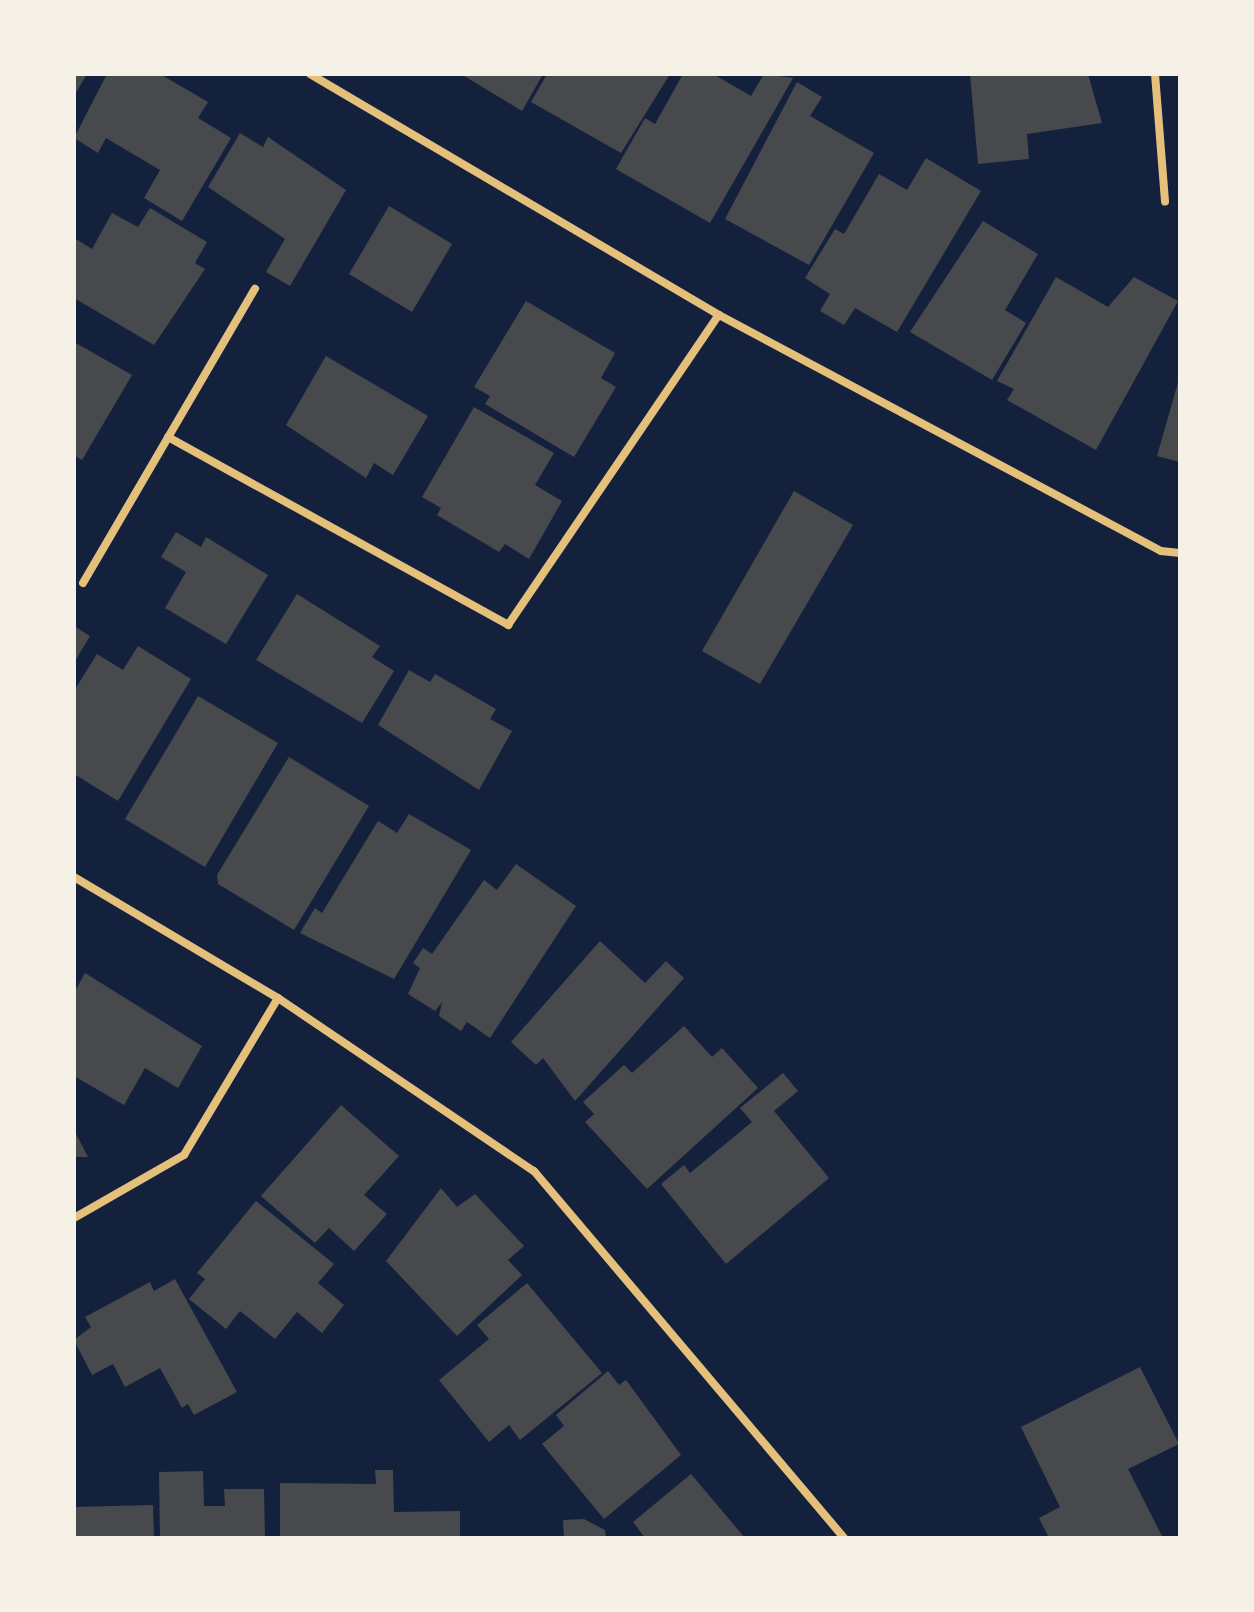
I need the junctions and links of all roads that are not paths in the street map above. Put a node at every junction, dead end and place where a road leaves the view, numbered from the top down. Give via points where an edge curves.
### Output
1 (310, 74) edge
2 (1155, 74) edge
3 (1165, 202) dead end
4 (255, 289) dead end
5 (719, 315) junction
6 (168, 437) junction
7 (1180, 553) edge
8 (83, 583) dead end
9 (74, 877) edge
10 (278, 998) junction
11 (74, 1218) edge
12 (844, 1538) edge

1 - 5 street
2 - 3 street
4 - 6 street
5 - 6 street via 508,625
5 - 7 street via 1161,551
6 - 8 street
9 - 10 street
10 - 11 street via 184,1155
10 - 12 street via 534,1171

